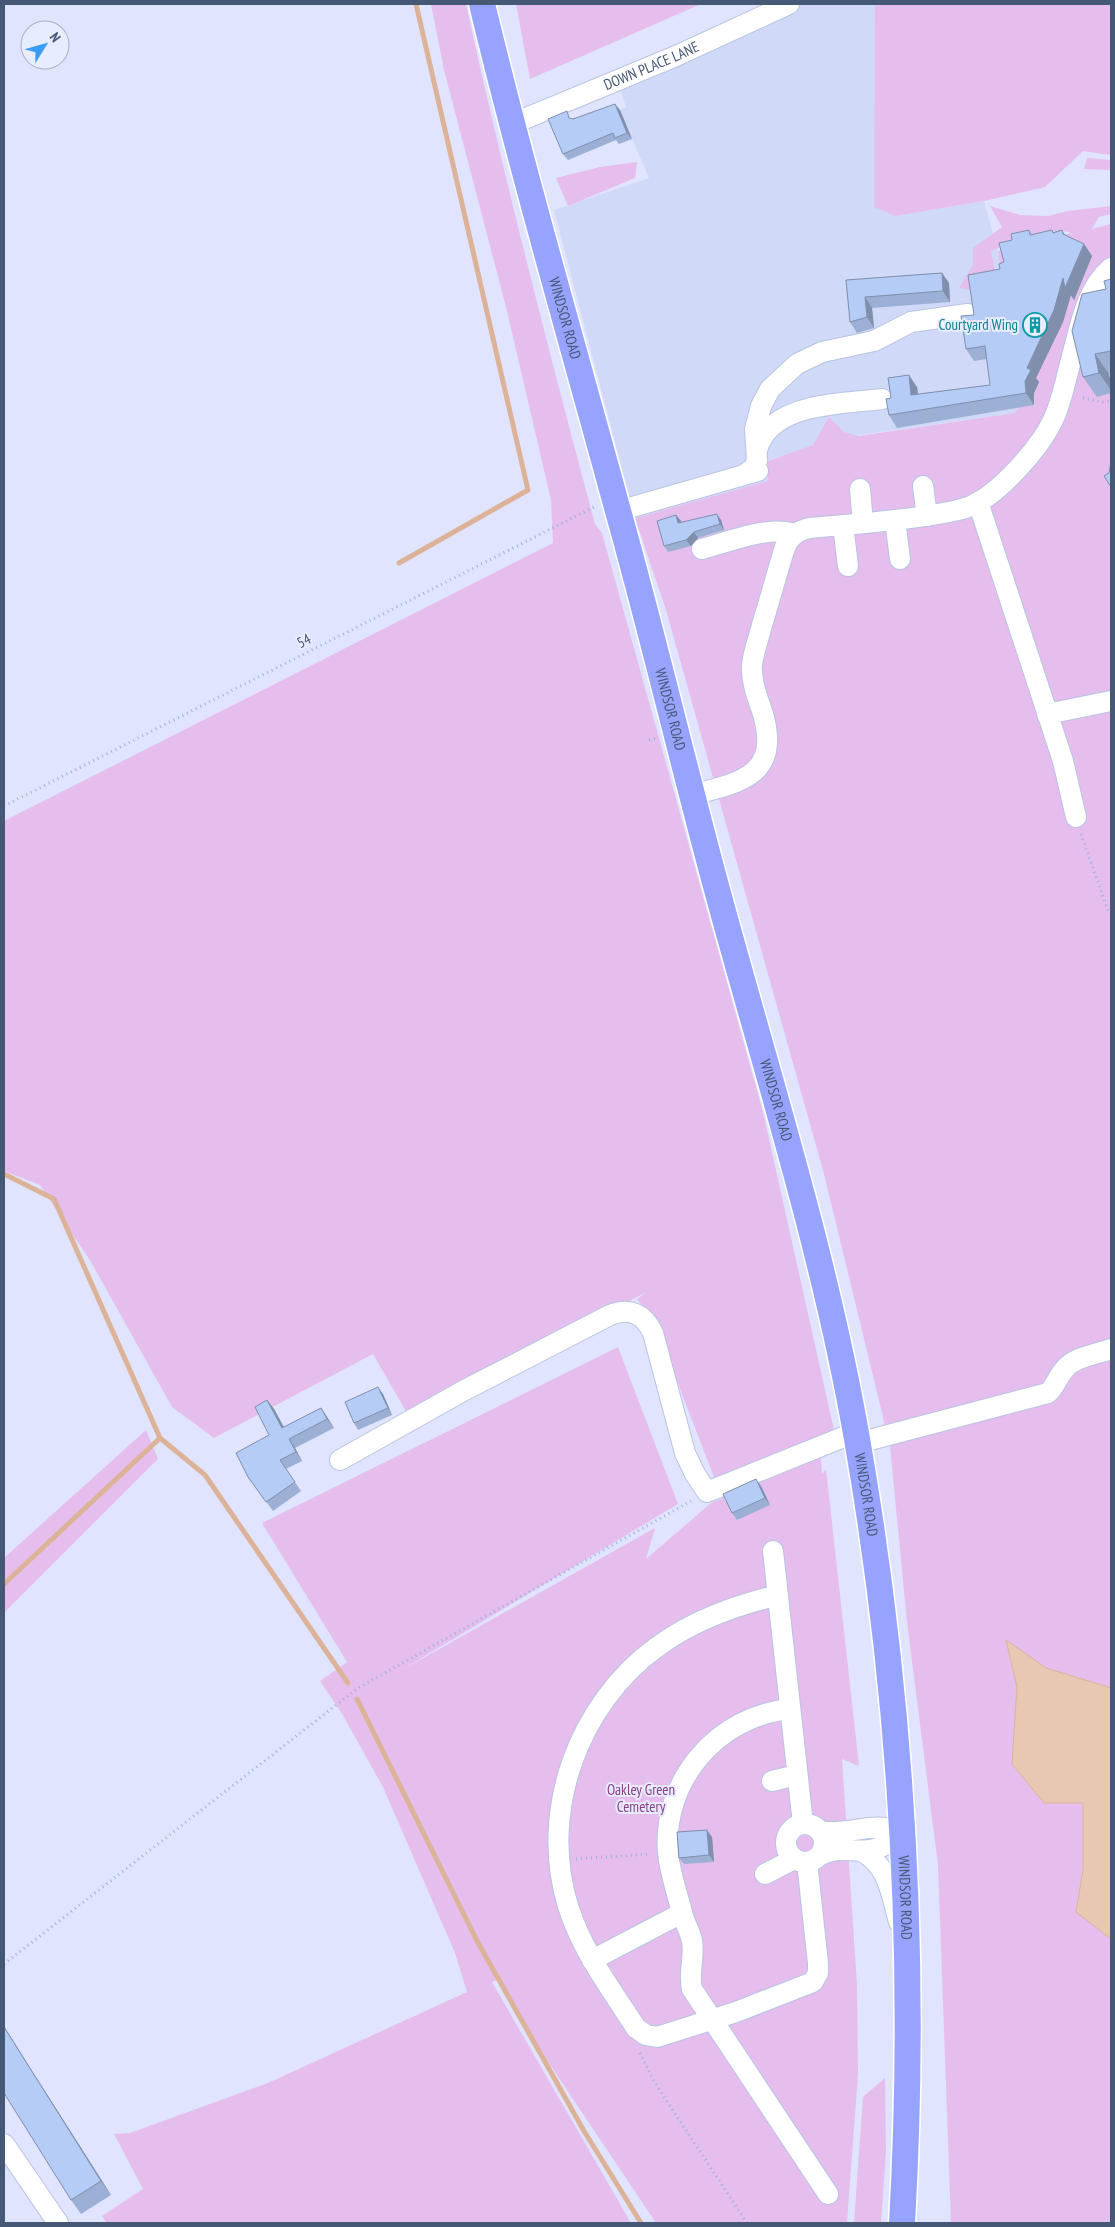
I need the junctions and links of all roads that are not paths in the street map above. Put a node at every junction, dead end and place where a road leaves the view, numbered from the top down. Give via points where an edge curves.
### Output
1 (482, 4) edge
2 (789, 4) edge
3 (512, 124) junction
4 (1111, 268) edge
5 (968, 314) edge
6 (882, 399) dead end
7 (756, 465) junction
8 (923, 486) dead end
9 (860, 489) dead end
10 (978, 502) junction
11 (616, 504) junction
12 (927, 516) junction
13 (895, 520) junction
14 (863, 523) junction
15 (843, 525) junction
16 (794, 534) junction
17 (702, 549) dead end
18 (900, 559) dead end
19 (848, 566) dead end
20 (1111, 701) edge
21 (1046, 714) junction
22 (691, 795) junction
23 (1076, 817) road end
24 (1111, 1349) edge
25 (857, 1437) junction
26 (340, 1460) dead end
27 (773, 1551) dead end
28 (778, 1595) junction
29 (790, 1709) junction
30 (797, 1775) junction
31 (772, 1781) dead end
32 (811, 1827) junction
33 (901, 1833) junction
34 (861, 1851) junction
35 (807, 1859) junction
36 (765, 1874) dead end
37 (682, 1913) junction
38 (906, 1946) junction
39 (592, 1960) junction
40 (711, 2019) junction
41 (4, 2144) edge
42 (828, 2194) dead end
43 (58, 2223) edge
44 (902, 2223) edge

1 - 3 main road, WINDSOR ROAD
2 - 3 street, DOWN PLACE LANE via 676,56
3 - 11 main road, WINDSOR ROAD
4 - 10 street via 1088,299 1058,409 1049,427 1015,469
5 - 7 street via 911,322 874,341 822,352 798,364 770,389 761,406 755,421
6 - 7 street via 800,410 773,425 762,438
7 - 11 street
8 - 12 street
9 - 14 street
10 - 12 street
10 - 21 street via 1026,643
11 - 22 main road, WINDSOR ROAD
12 - 13 street
13 - 14 street
13 - 18 street
14 - 15 street
15 - 16 street via 810,528
15 - 19 street
16 - 17 street via 780,531 758,534
16 - 22 street via 785,547 753,661 753,681 766,729 766,755 759,769 747,778
20 - 21 street
21 - 23 street via 1063,761
22 - 25 main road, WINDSOR ROAD via 814,1242
24 - 25 street via 1071,1363 1048,1393
25 - 26 street via 707,1492 685,1453 653,1333 642,1316 629,1311 610,1315 490,1376
25 - 33 main road, WINDSOR ROAD via 881,1608
27 - 28 street
28 - 29 street
28 - 39 street via 724,1611 680,1632 646,1655 615,1685 592,1719 569,1770 561,1808 559,1861 572,1918
29 - 30 street
29 - 37 street via 744,1721 705,1749 690,1769 674,1802 669,1825 668,1853
30 - 31 street
30 - 32 street
32 - 33 street via 843,1833 878,1826
32 - 35 street via 824,1843
32 - 35 street via 792,1828 786,1839 787,1850
33 - 34 street via 882,1847
33 - 38 main road, WINDSOR ROAD
34 - 35 street via 830,1852
34 - 38 street via 883,1869
35 - 36 street
35 - 40 street via 818,1963 816,1978 808,1986
37 - 39 street
37 - 40 street via 691,1940 689,1973 692,1990
38 - 44 main road, WINDSOR ROAD via 908,2082
39 - 40 street via 636,2028 646,2035 663,2036
40 - 42 street
41 - 43 street

